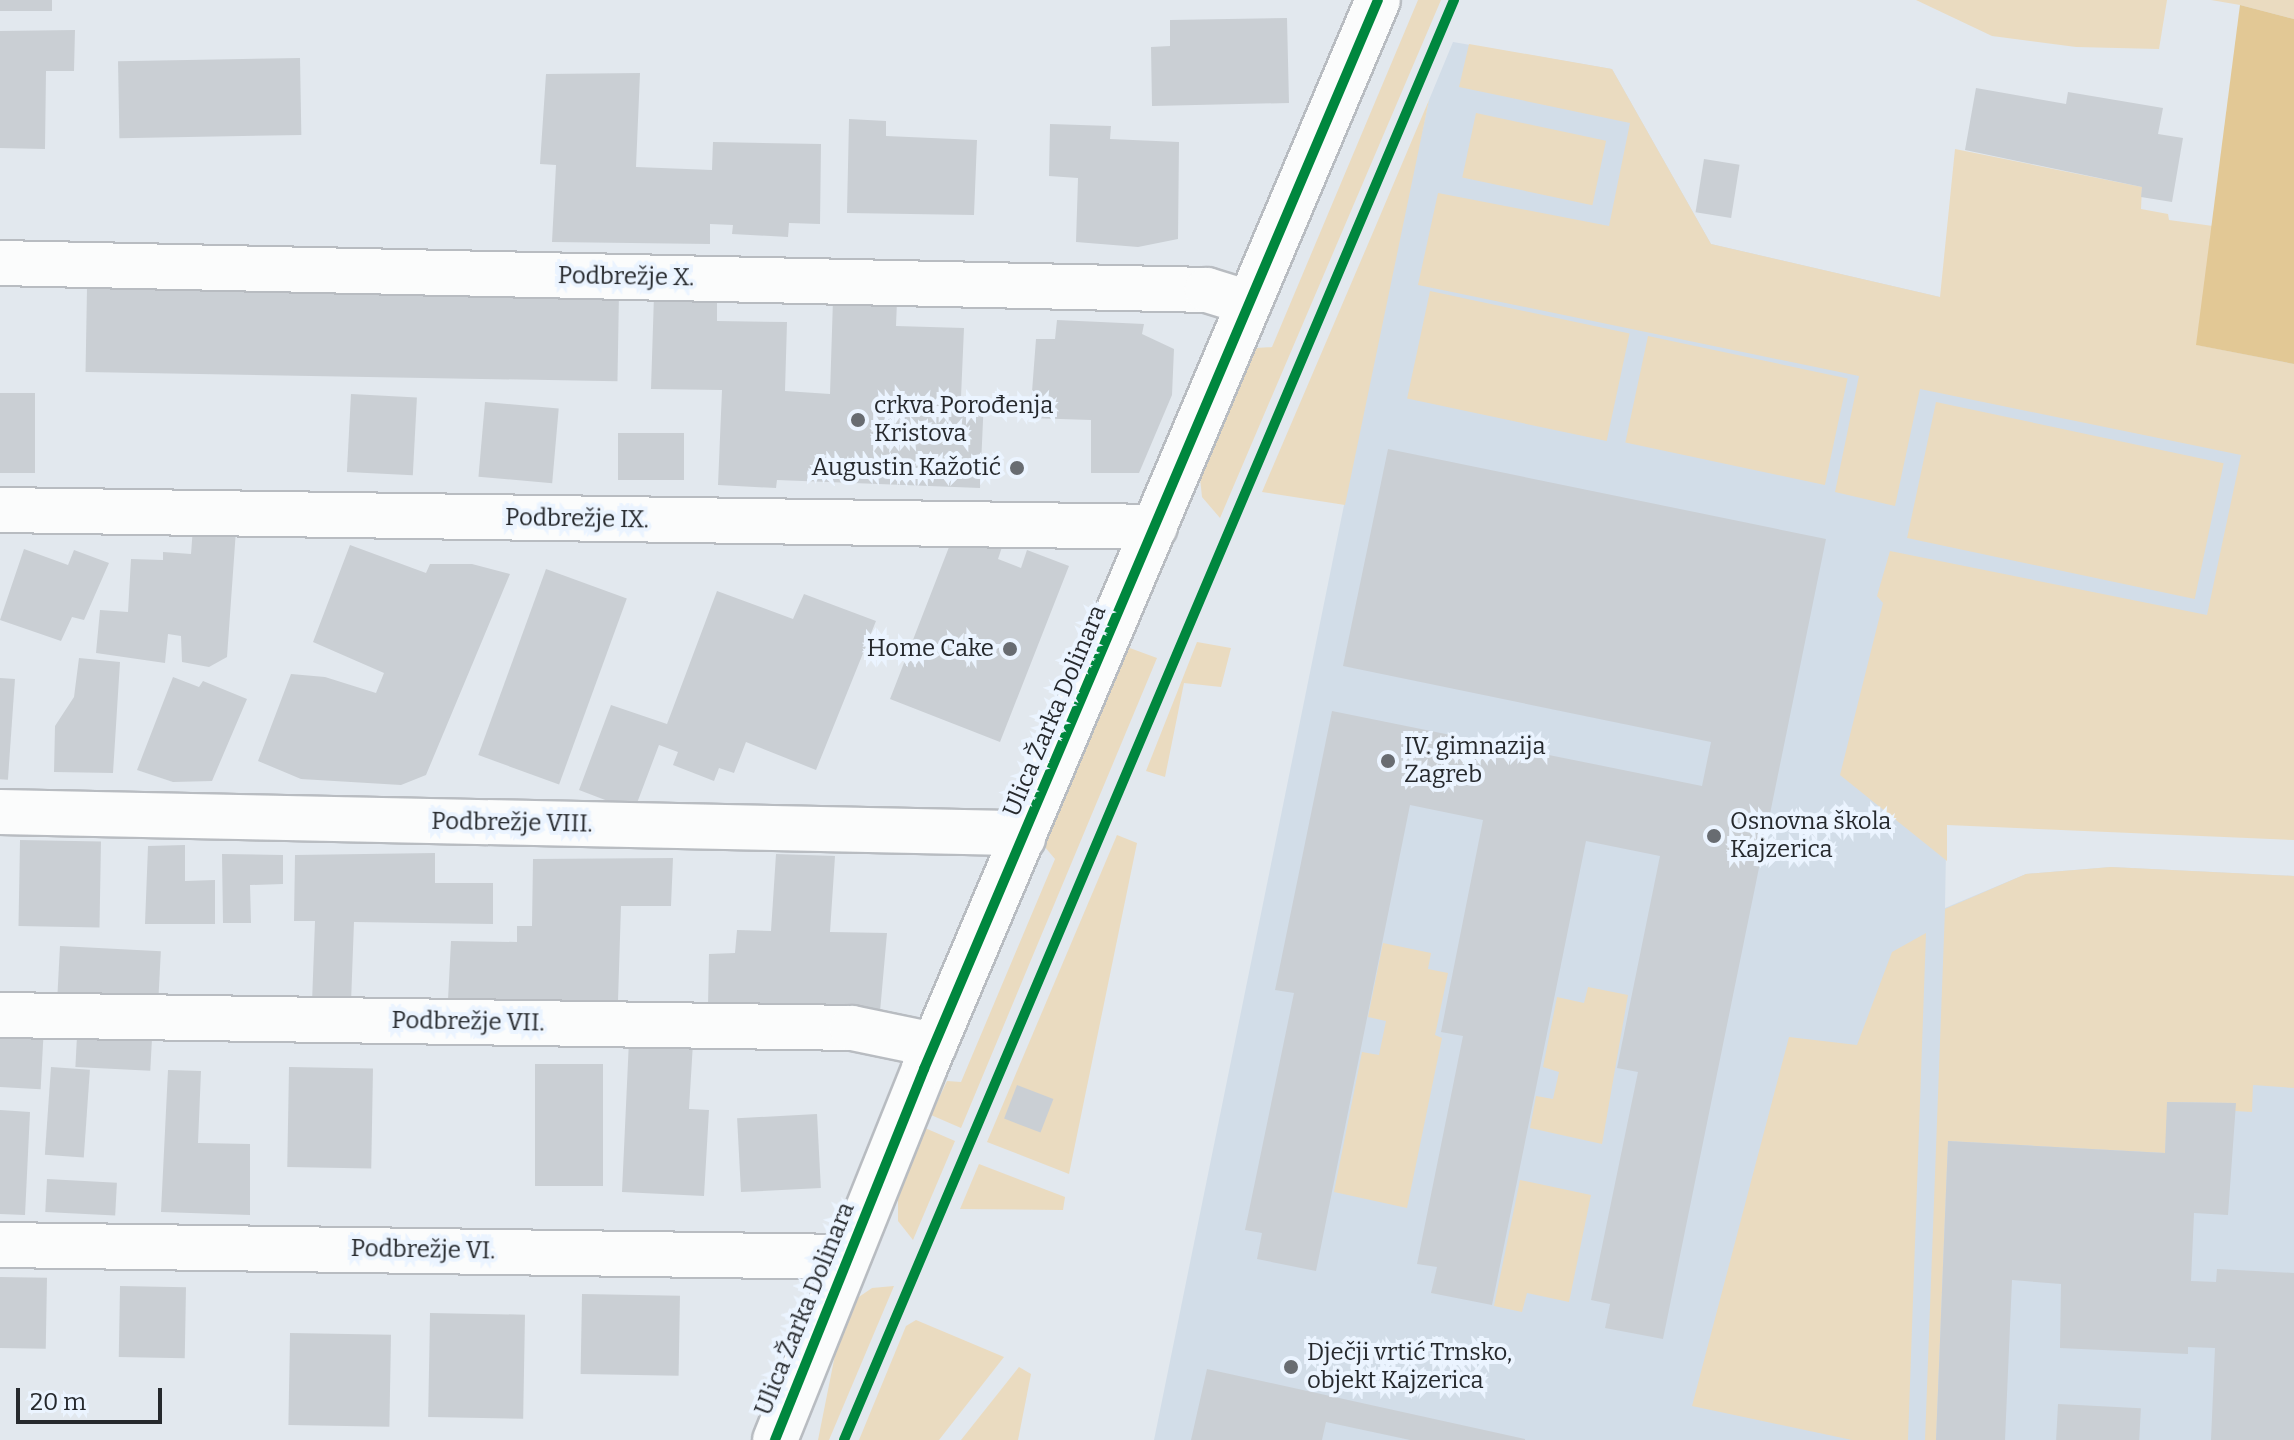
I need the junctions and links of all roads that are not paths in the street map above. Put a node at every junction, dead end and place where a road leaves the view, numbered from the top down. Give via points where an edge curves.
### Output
1 (1378, 0) edge
2 (0, 263) edge
3 (1249, 303) junction
4 (0, 510) edge
5 (1155, 527) junction
6 (0, 812) edge
7 (1023, 838) junction
8 (0, 1015) edge
9 (934, 1045) junction
10 (0, 1245) edge
11 (846, 1257) junction
12 (775, 1440) edge

1 - 3 street, Ulica Žarka Dolinara
2 - 3 street, Podbrežje X. via 1207,290
3 - 5 street, Ulica Žarka Dolinara
4 - 5 street, Podbrežje IX.
5 - 7 street, Ulica Žarka Dolinara
6 - 7 street, Podbrežje VIII. via 1008,833
7 - 9 street, Ulica Žarka Dolinara
8 - 9 street, Podbrežje VII. via 852,1028
9 - 11 street, Ulica Žarka Dolinara
10 - 11 street, Podbrežje VI.
11 - 12 street, Ulica Žarka Dolinara

